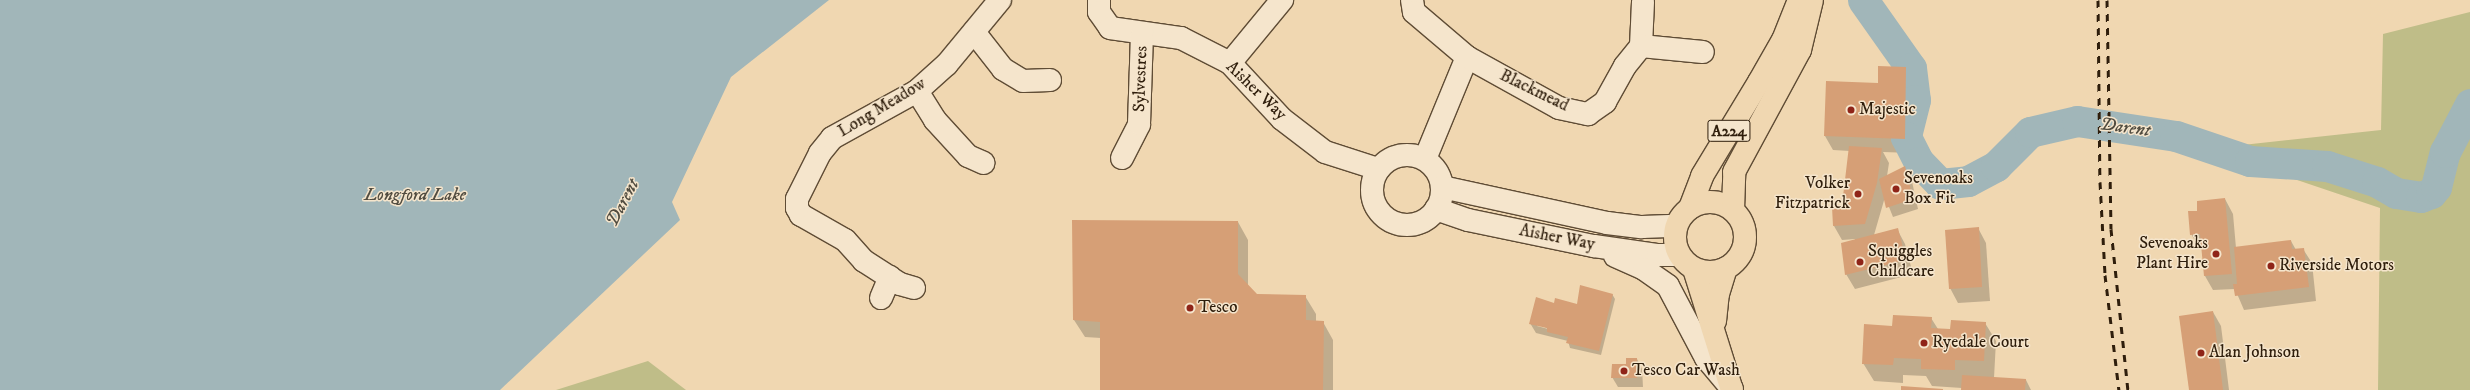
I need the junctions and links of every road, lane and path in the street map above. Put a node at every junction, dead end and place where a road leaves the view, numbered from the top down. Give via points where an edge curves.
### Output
1 (1000, 0) edge
2 (1099, 0) edge
3 (1282, 0) edge
4 (1412, 0) edge
5 (1799, 0) edge
6 (1812, 0) edge
7 (1643, 2) dead end
8 (974, 32) junction
9 (1142, 34) junction
10 (1641, 46) junction
11 (1703, 52) dead end
12 (1467, 57) junction
13 (1230, 63) junction
14 (1050, 80) dead end
15 (917, 91) junction
16 (1122, 158) dead end
17 (1425, 159) junction
18 (984, 162) dead end
19 (1378, 169) junction
20 (1442, 187) junction
21 (1690, 208) junction
22 (1436, 209) junction
23 (1733, 210) junction
24 (1676, 226) junction
25 (1594, 246) junction
26 (1687, 262) junction
27 (1726, 268) junction
28 (890, 278) junction
29 (914, 288) dead end
30 (881, 298) dead end
31 (1714, 326) junction
32 (1732, 390) edge

1 - 8 street, Long Meadow
2 - 9 street, Aisher Way via 1099,12 1110,28
3 - 13 street
4 - 12 street, Blackmead via 1414,12
5 - 21 main road, A224 via 1783,40 1702,176
6 - 23 main road, A224 via 1805,36 1797,57 1734,172
7 - 10 street
8 - 14 street via 1003,69 1023,81
8 - 15 street, Long Meadow via 947,64
9 - 13 street, Aisher Way via 1163,34 1181,38
9 - 16 street, Sylvestres via 1146,125
10 - 11 street
10 - 12 street, Blackmead via 1625,66 1605,102 1588,114 1560,108
12 - 17 street
13 - 19 street, Aisher Way via 1282,119 1324,152
15 - 18 street via 935,120 968,156
15 - 28 street, Long Meadow via 832,138 820,153 797,199 797,208 801,215 845,240 864,261
17 - 19 street via 1400,155
17 - 20 street via 1435,169
19 - 22 street via 1373,183 1373,196 1376,207 1391,221 1416,223 1428,218
20 - 22 street
20 - 24 street, Aisher Way via 1607,223 1642,227
21 - 23 main road via 1701,203 1713,202
21 - 24 main road, A224
22 - 25 street, Aisher Way via 1468,220
23 - 27 main road via 1742,224 1745,239 1739,256
24 - 26 main road via 1674,238
25 - 26 street, Aisher Way
25 - 32 street via 1644,269 1668,286 1706,358
26 - 27 main road via 1710,272
26 - 31 main road
27 - 31 main road via 1718,294
28 - 29 street, Long Meadow
28 - 30 street
31 - 32 main road

